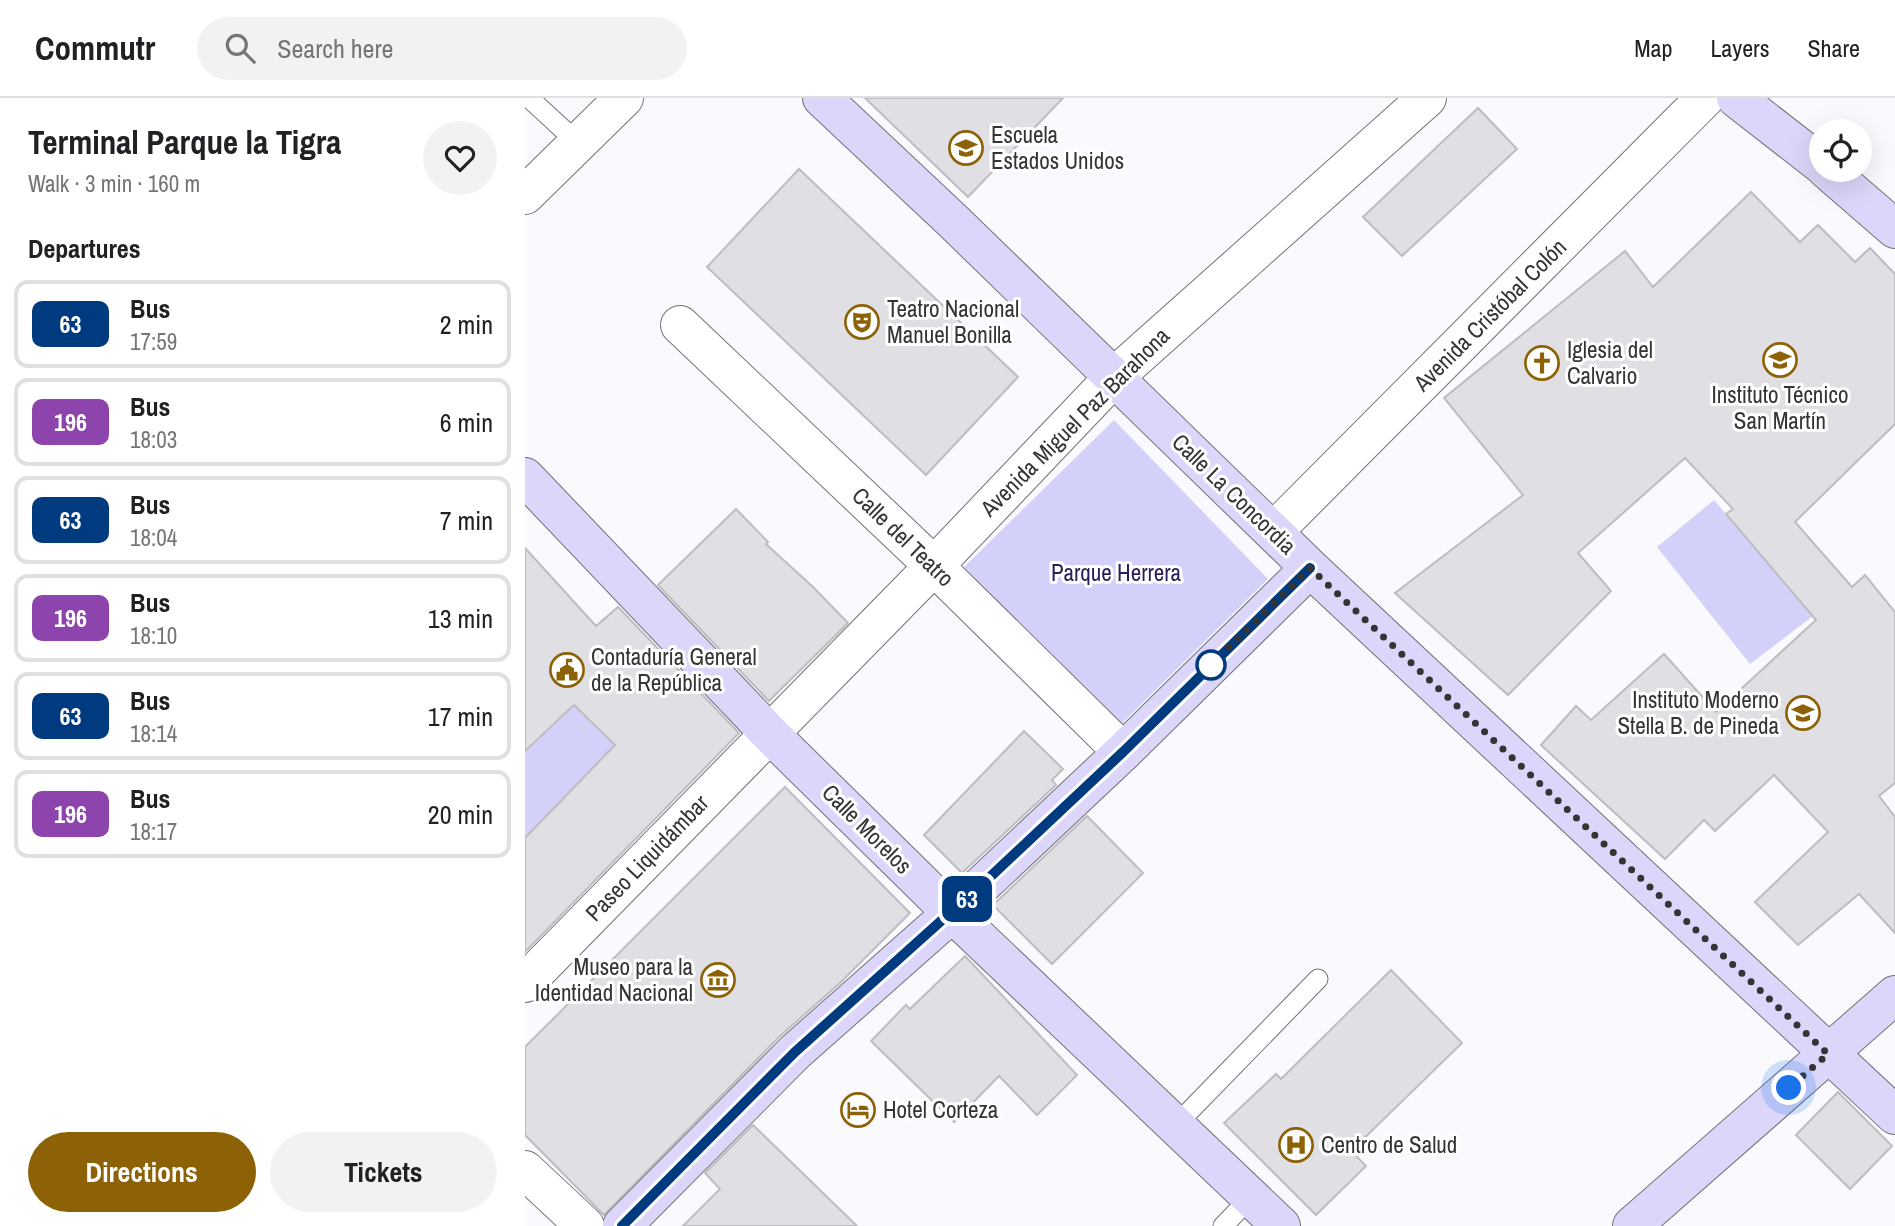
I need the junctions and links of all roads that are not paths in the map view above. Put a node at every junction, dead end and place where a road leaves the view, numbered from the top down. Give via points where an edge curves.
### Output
1 (529, 98) edge
2 (624, 98) edge
3 (822, 98) edge
4 (1427, 98) edge
5 (1706, 98) edge
6 (1736, 98) edge
7 (578, 143) junction
8 (1809, 155) edge
9 (1841, 182) edge
10 (525, 195) edge
11 (1895, 229) edge
12 (680, 325) dead end
13 (1113, 378) junction
14 (525, 477) edge
15 (1274, 531) junction
16 (934, 566) junction
17 (1310, 568) junction
18 (769, 733) junction
19 (1123, 752) junction
20 (952, 913) junction
21 (1318, 979) dead end
22 (525, 983) edge
23 (1895, 995) edge
24 (1828, 1054) junction
25 (1895, 1115) edge
26 (1175, 1126) junction
27 (525, 1170) edge
28 (1251, 1198) junction
29 (585, 1226) edge
30 (622, 1226) edge
31 (1223, 1226) edge
32 (1281, 1226) edge
33 (1632, 1226) edge

1 - 7 lane
2 - 7 street
3 - 13 main road, Calle La Concordia
4 - 13 street, Avenida Miguel Paz Barahona
5 - 15 street, Avenida Cristóbal Colón
6 - 8 main road
7 - 10 street
9 - 11 main road
12 - 16 street, Calle del Teatro
13 - 15 main road, Calle La Concordia
13 - 16 street, Avenida Miguel Paz Barahona
14 - 18 main road, Calle Morelos
15 - 17 main road, Calle La Concordia
16 - 18 street, Avenida Miguel Paz Barahona
16 - 19 street, Calle del Teatro
17 - 19 main road
17 - 24 main road, Calle La Concordia
18 - 20 main road, Calle Morelos
18 - 22 street, Paseo Liquidámbar
19 - 20 main road
20 - 26 main road, Calle Morelos
20 - 30 main road via 795,1052
21 - 26 lane
23 - 24 main road
24 - 25 main road, Calle La Concordia
24 - 33 main road
26 - 28 main road, Calle Morelos
27 - 29 street
28 - 31 lane
28 - 32 main road, Calle Morelos

